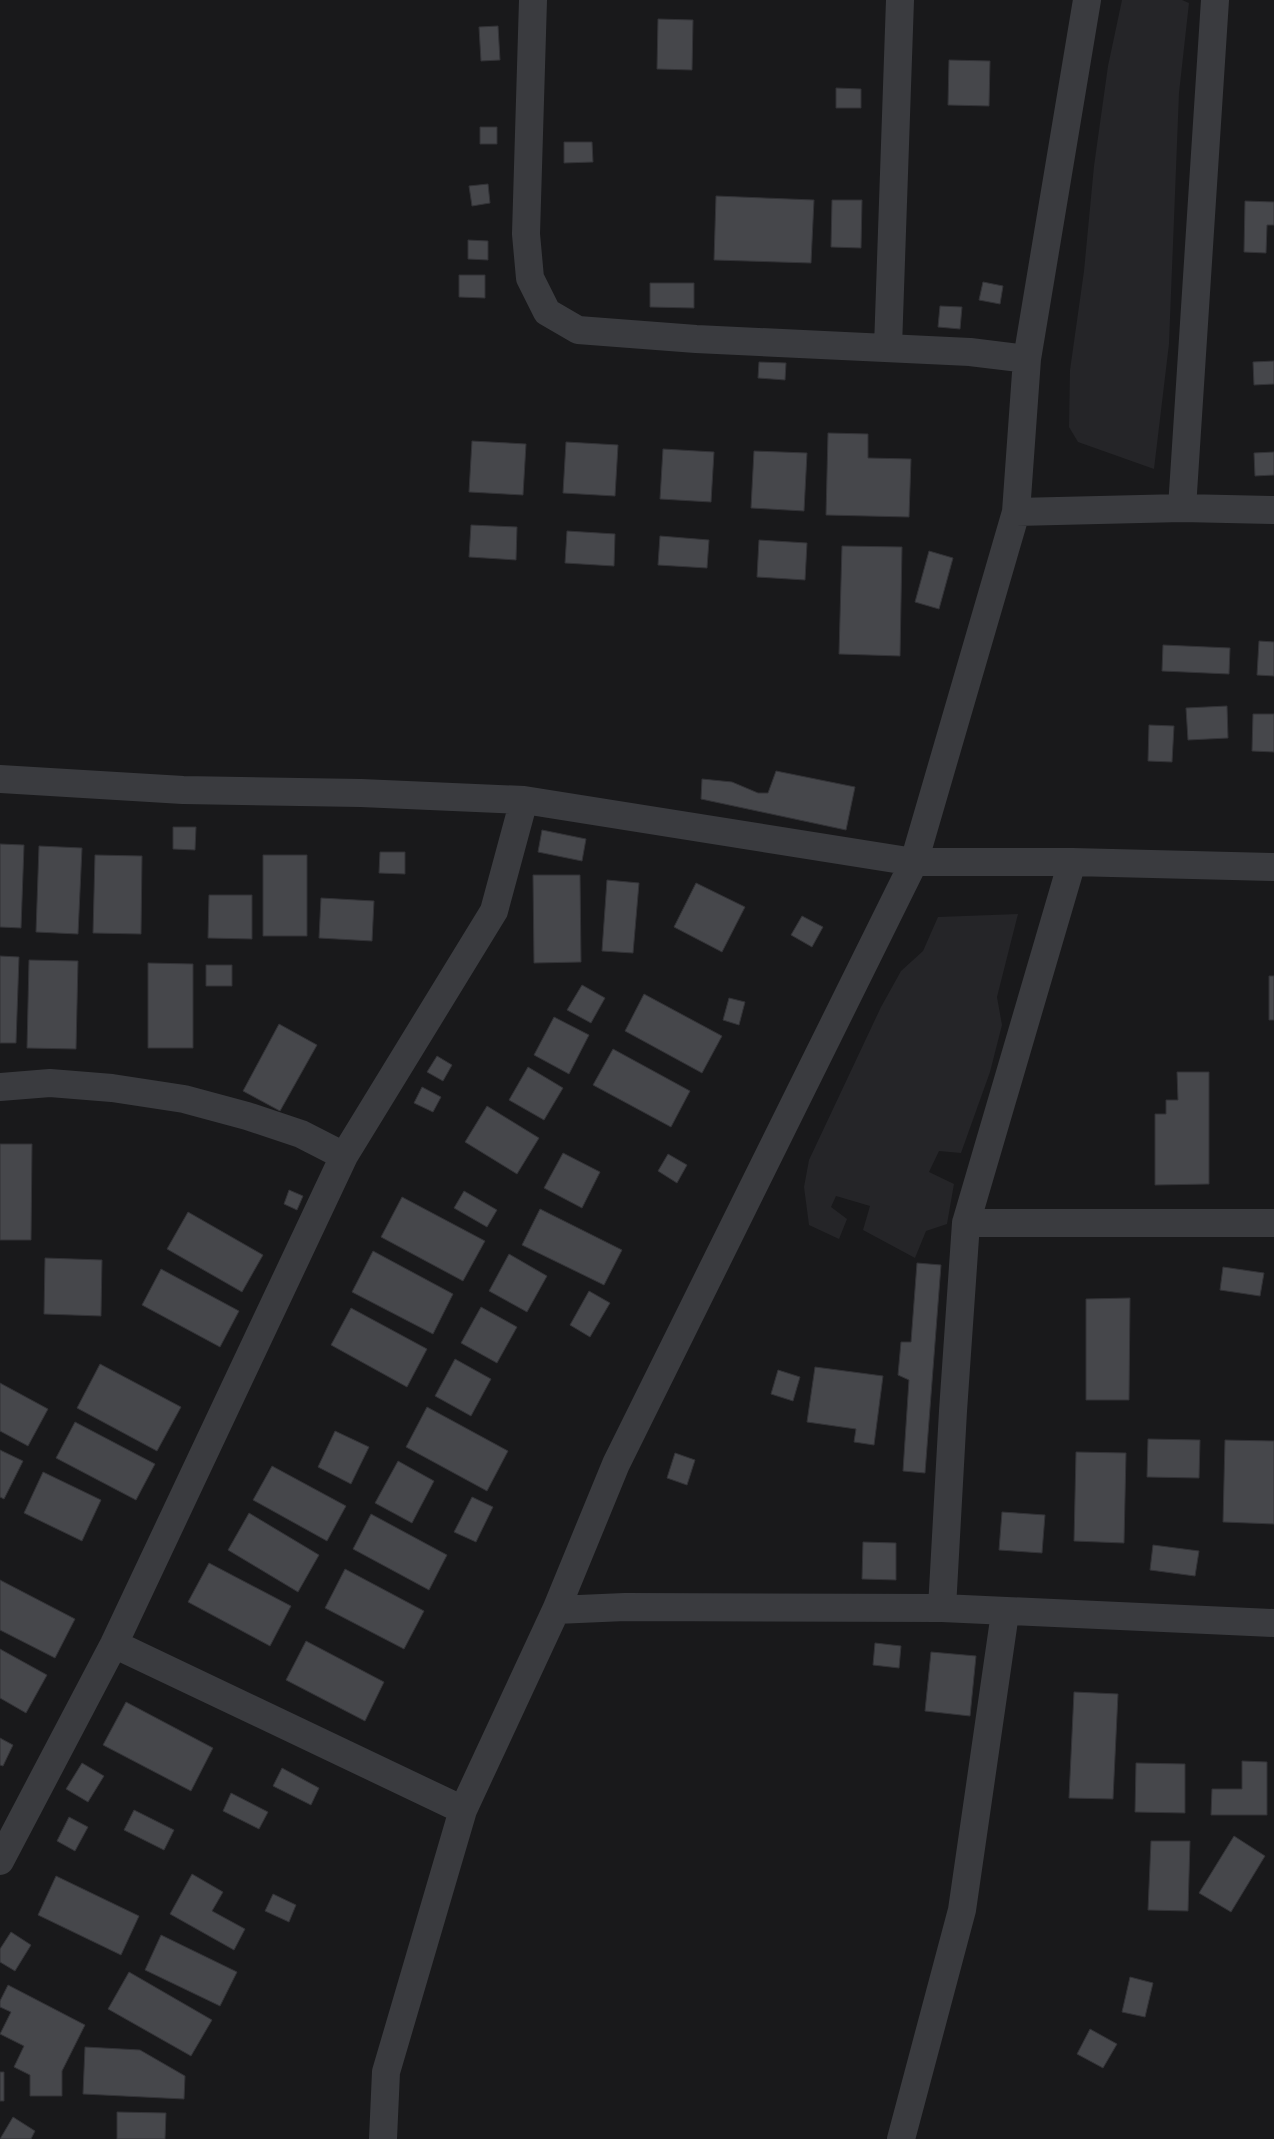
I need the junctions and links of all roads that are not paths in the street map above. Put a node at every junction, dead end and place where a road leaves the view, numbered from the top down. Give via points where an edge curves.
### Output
1 (533, 0) edge
2 (900, 0) edge
3 (1087, 0) edge
4 (1215, 0) edge
5 (888, 347) junction
6 (1027, 359) junction
7 (1182, 508) junction
8 (1274, 510) edge
9 (1016, 512) junction
10 (0, 779) edge
11 (524, 800) junction
12 (914, 862) junction
13 (1072, 862) junction
14 (1274, 867) edge
15 (0, 1087) edge
16 (344, 1156) junction
17 (966, 1223) junction
18 (1274, 1223) edge
19 (942, 1608) junction
20 (556, 1610) junction
21 (1005, 1613) junction
22 (1274, 1623) edge
23 (114, 1644) junction
24 (463, 1810) junction
25 (0, 1861) edge
26 (383, 2139) edge
27 (901, 2139) edge

1 - 5 street via 526,234 530,278 547,312 578,330 696,339
2 - 5 street
3 - 6 street
4 - 7 street
5 - 6 street
6 - 9 street
7 - 8 street
7 - 9 street
9 - 12 street
10 - 11 street via 183,790
11 - 12 street
11 - 16 street via 494,912
12 - 13 street
12 - 20 street via 616,1464
13 - 14 street
13 - 17 street
15 - 16 street via 50,1083 184,1099 301,1134
16 - 23 street
17 - 18 street
17 - 19 street
19 - 20 street via 625,1607
19 - 21 street
20 - 24 street
21 - 22 street
21 - 27 street via 962,1910
23 - 24 street
23 - 25 street
24 - 26 street via 386,2072

